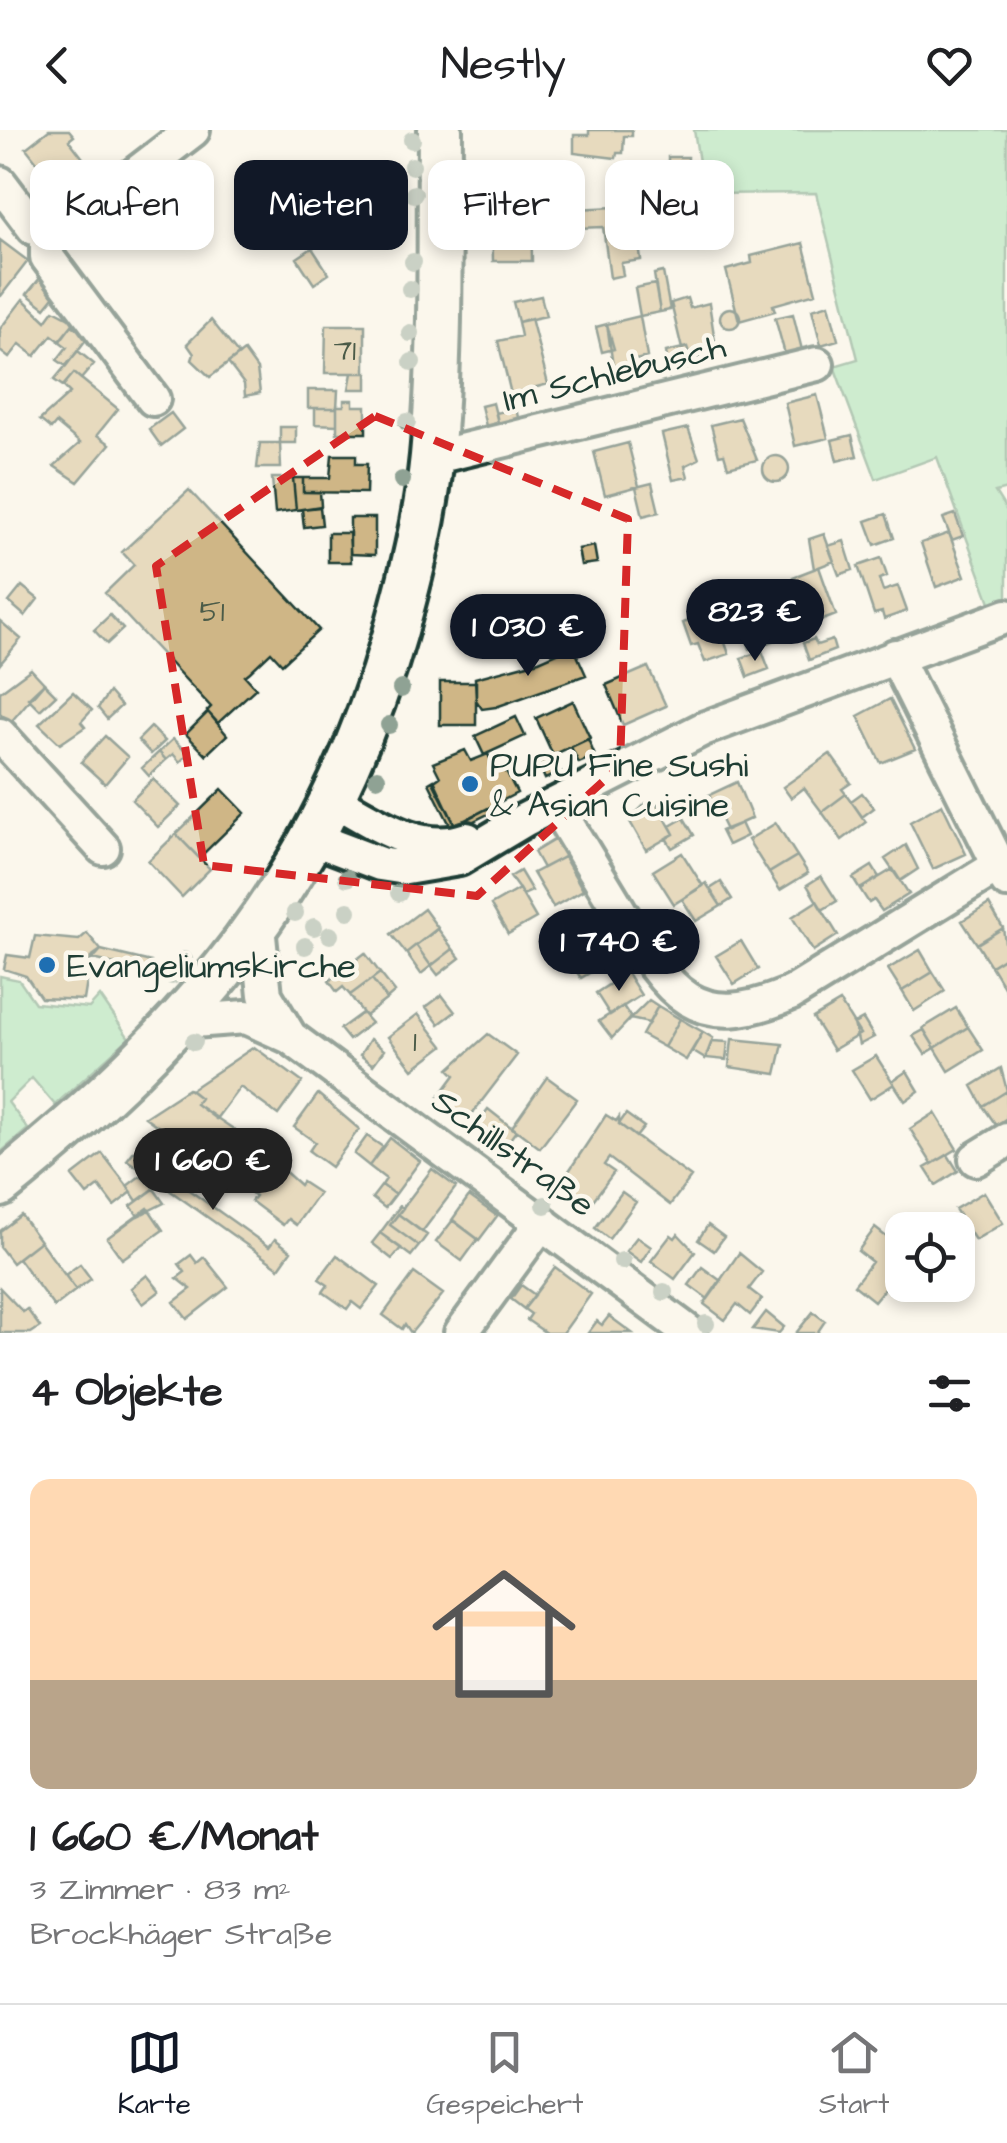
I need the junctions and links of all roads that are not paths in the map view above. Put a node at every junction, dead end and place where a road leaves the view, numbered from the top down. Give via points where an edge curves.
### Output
1 (193, 130) edge
2 (440, 130) edge
3 (154, 160) edge
4 (0, 183) edge
5 (30, 223) edge
6 (48, 250) edge
7 (816, 364) dead end
8 (153, 398) dead end
9 (432, 458) junction
10 (1007, 616) edge
11 (895, 656) junction
12 (0, 737) edge
13 (334, 800) junction
14 (555, 804) junction
15 (524, 820) junction
16 (314, 839) junction
17 (103, 848) dead end
18 (1003, 874) edge
19 (258, 926) junction
20 (180, 1022) junction
21 (290, 1037) junction
22 (1007, 1140) edge
23 (976, 1159) dead end
24 (0, 1185) edge
25 (542, 1222) junction
26 (461, 1333) edge
27 (690, 1333) edge

1 - 3 street
2 - 9 main road
4 - 5 street
6 - 8 street
7 - 9 street, Im Schlebusch
9 - 13 main road via 421,535 371,719
10 - 11 street
11 - 14 street via 703,729
11 - 18 street
12 - 17 street
13 - 15 street via 433,845
13 - 16 main road
14 - 15 street
14 - 18 street via 667,984 691,1002 721,1011 756,1009 792,993
15 - 16 street via 459,859 406,868
16 - 19 main road
19 - 20 main road
19 - 21 street, Schillstraße via 265,995
20 - 21 street, Schillstraße via 246,1017
20 - 24 main road
21 - 25 street, Schillstraße
22 - 23 street
25 - 26 street
25 - 27 street, Schillstraße

